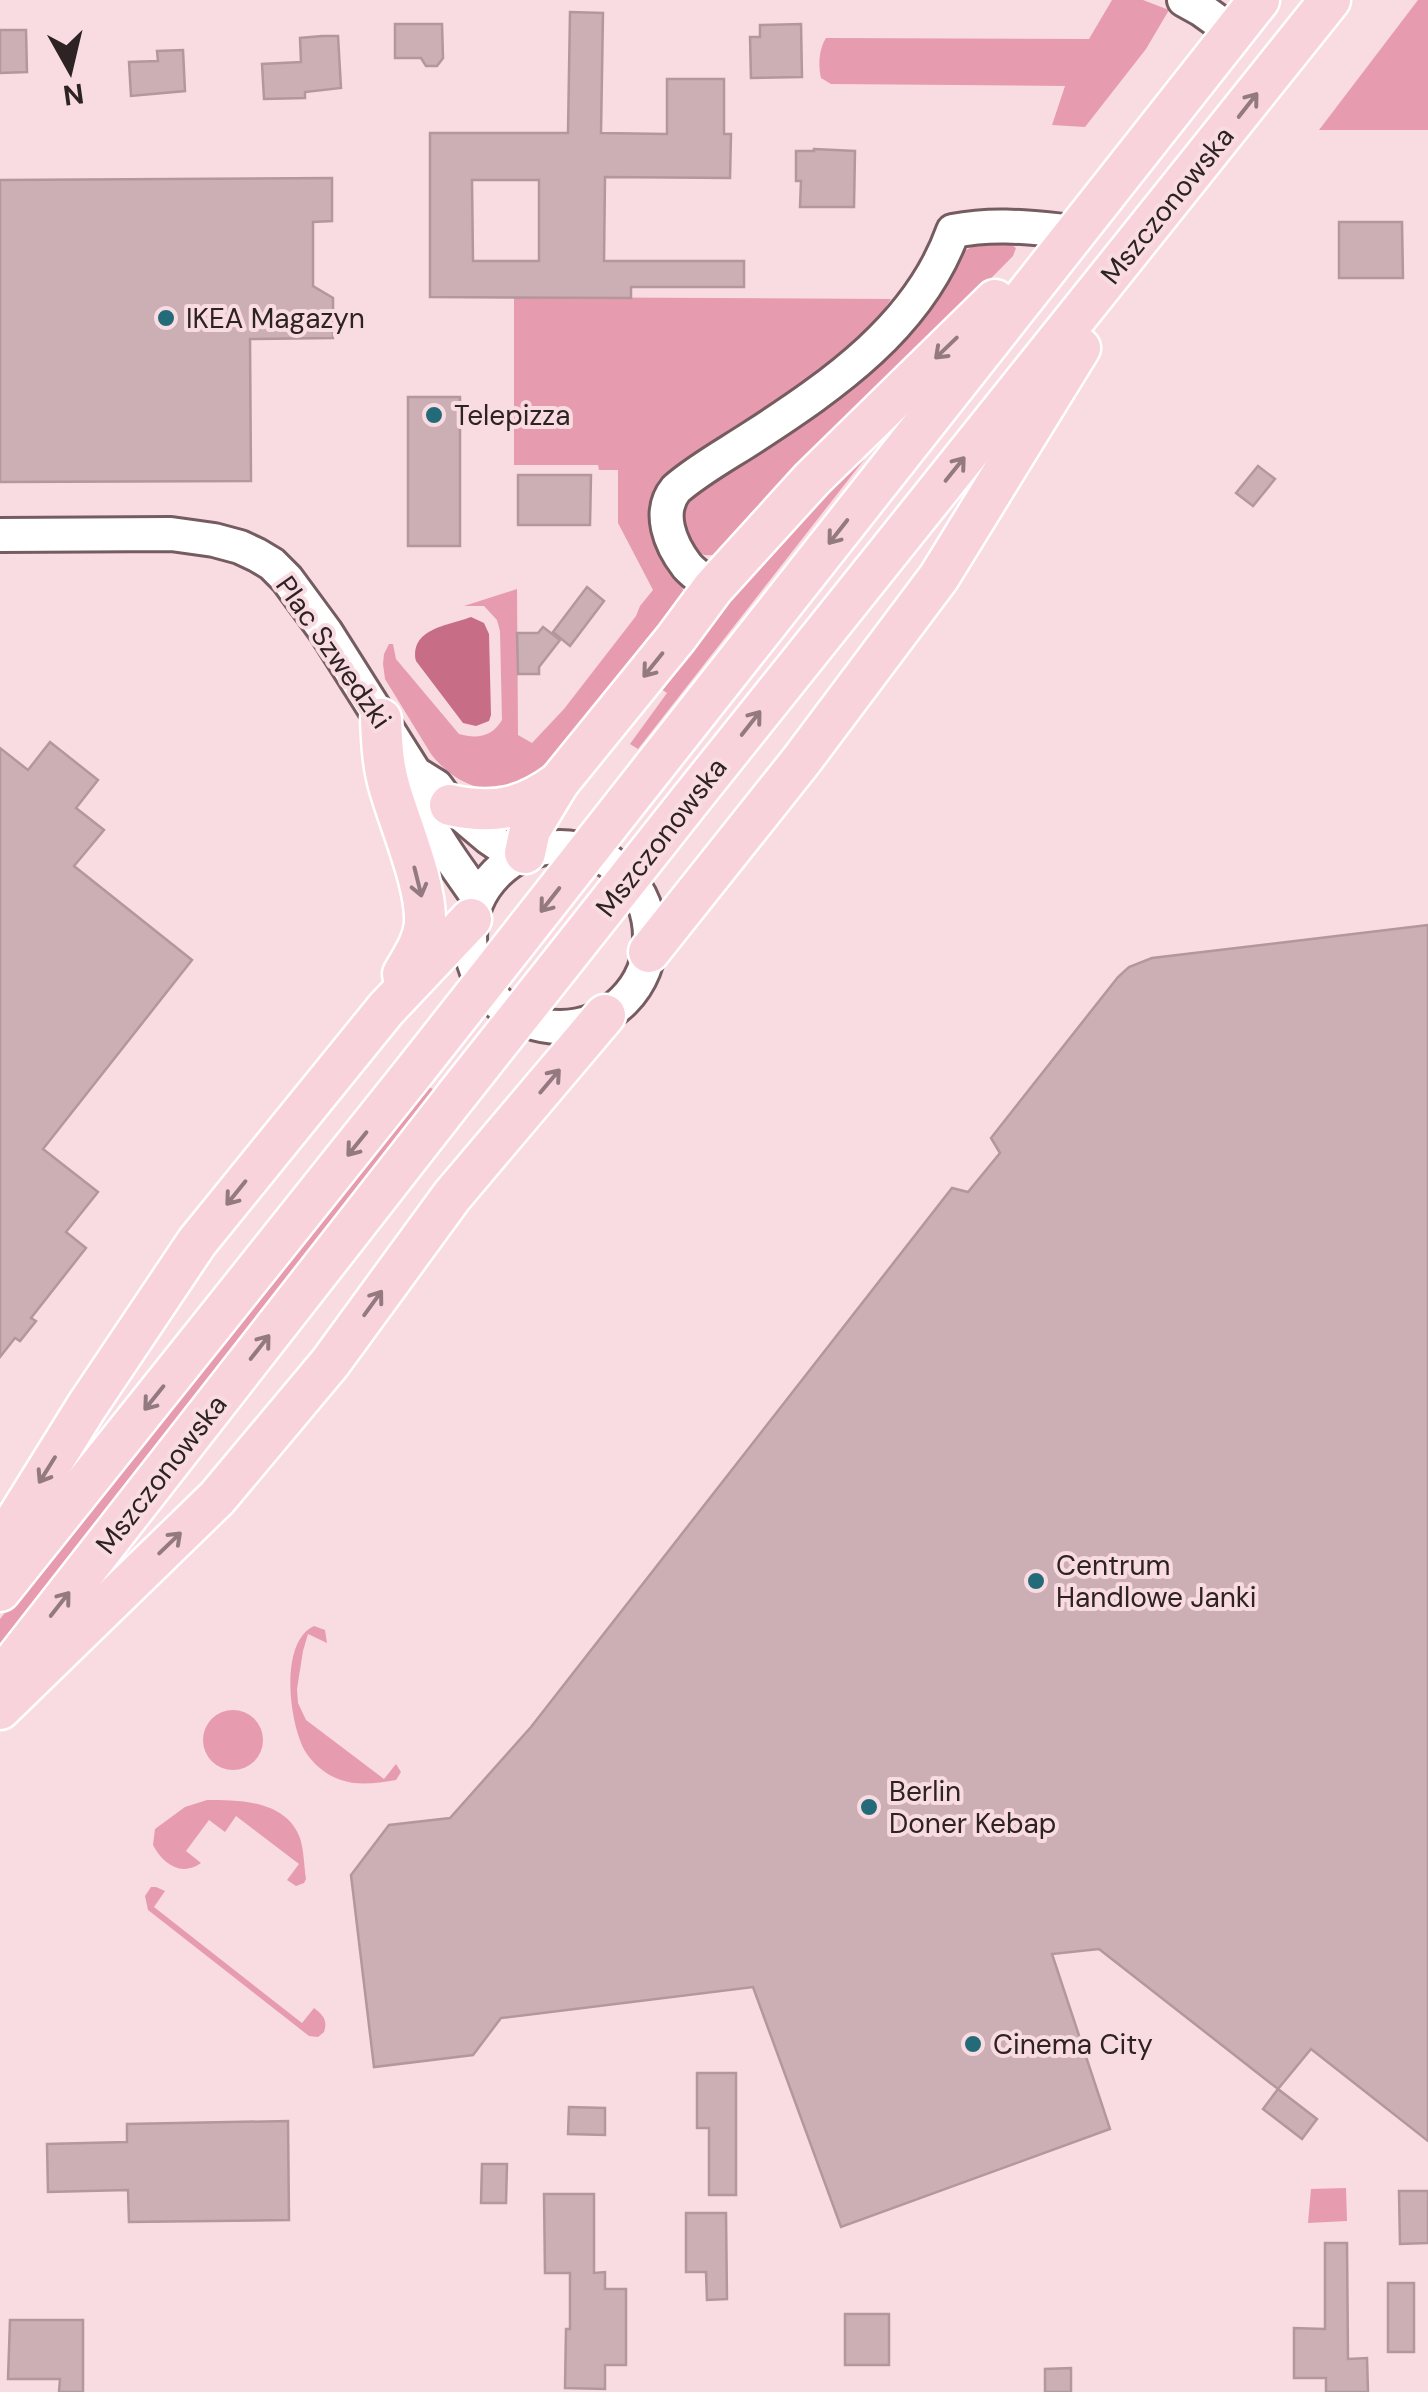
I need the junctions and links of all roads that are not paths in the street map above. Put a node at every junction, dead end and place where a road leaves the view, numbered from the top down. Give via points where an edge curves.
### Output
1 (1184, 0) edge
2 (1259, 0) edge
3 (1330, 0) edge
4 (1234, 33) junction
5 (1116, 182) junction
6 (1165, 208) junction
7 (1065, 230) junction
8 (0, 534) edge
9 (713, 588) junction
10 (381, 720) junction
11 (415, 773) junction
12 (559, 782) junction
13 (450, 805) junction
14 (521, 855) junction
15 (474, 909) junction
16 (650, 952) junction
17 (386, 1008) junction
18 (605, 1016) junction
19 (0, 1546) edge
20 (0, 1591) edge
21 (0, 1680) edge
22 (0, 1709) edge

1 - 4 street
2 - 4 main road, Mszczonowska
6 -> 3 main road, Mszczonowska
4 - 5 main road, Mszczonowska
5 - 7 main road
5 -> 20 main road, Mszczonowska, bridge
6 - 16 main road via 939,577
21 -> 6 main road, Mszczonowska, bridge
7 -> 9 main road via 812,479
7 - 9 street via 995,225 953,231 932,275 872,350 676,489 665,514 668,529 688,567
8 - 10 street, Plac Szwedzki via 171,534 257,555 287,579
9 -> 12 main road
10 - 11 street, Plac Szwedzki
10 -> 17 main road via 389,785 425,913 423,938
11 - 13 street
11 - 15 street via 430,824
12 - 13 main road via 515,806
12 - 14 main road
13 - 14 street
14 - 15 street via 490,879
14 - 16 street via 579,848 616,866 642,898
15 - 17 main road
15 - 18 street via 470,949 478,977 507,1010 548,1026 577,1026
16 - 18 street via 634,988
17 -> 19 main road via 196,1242
22 -> 18 main road via 217,1498 330,1362 452,1196

